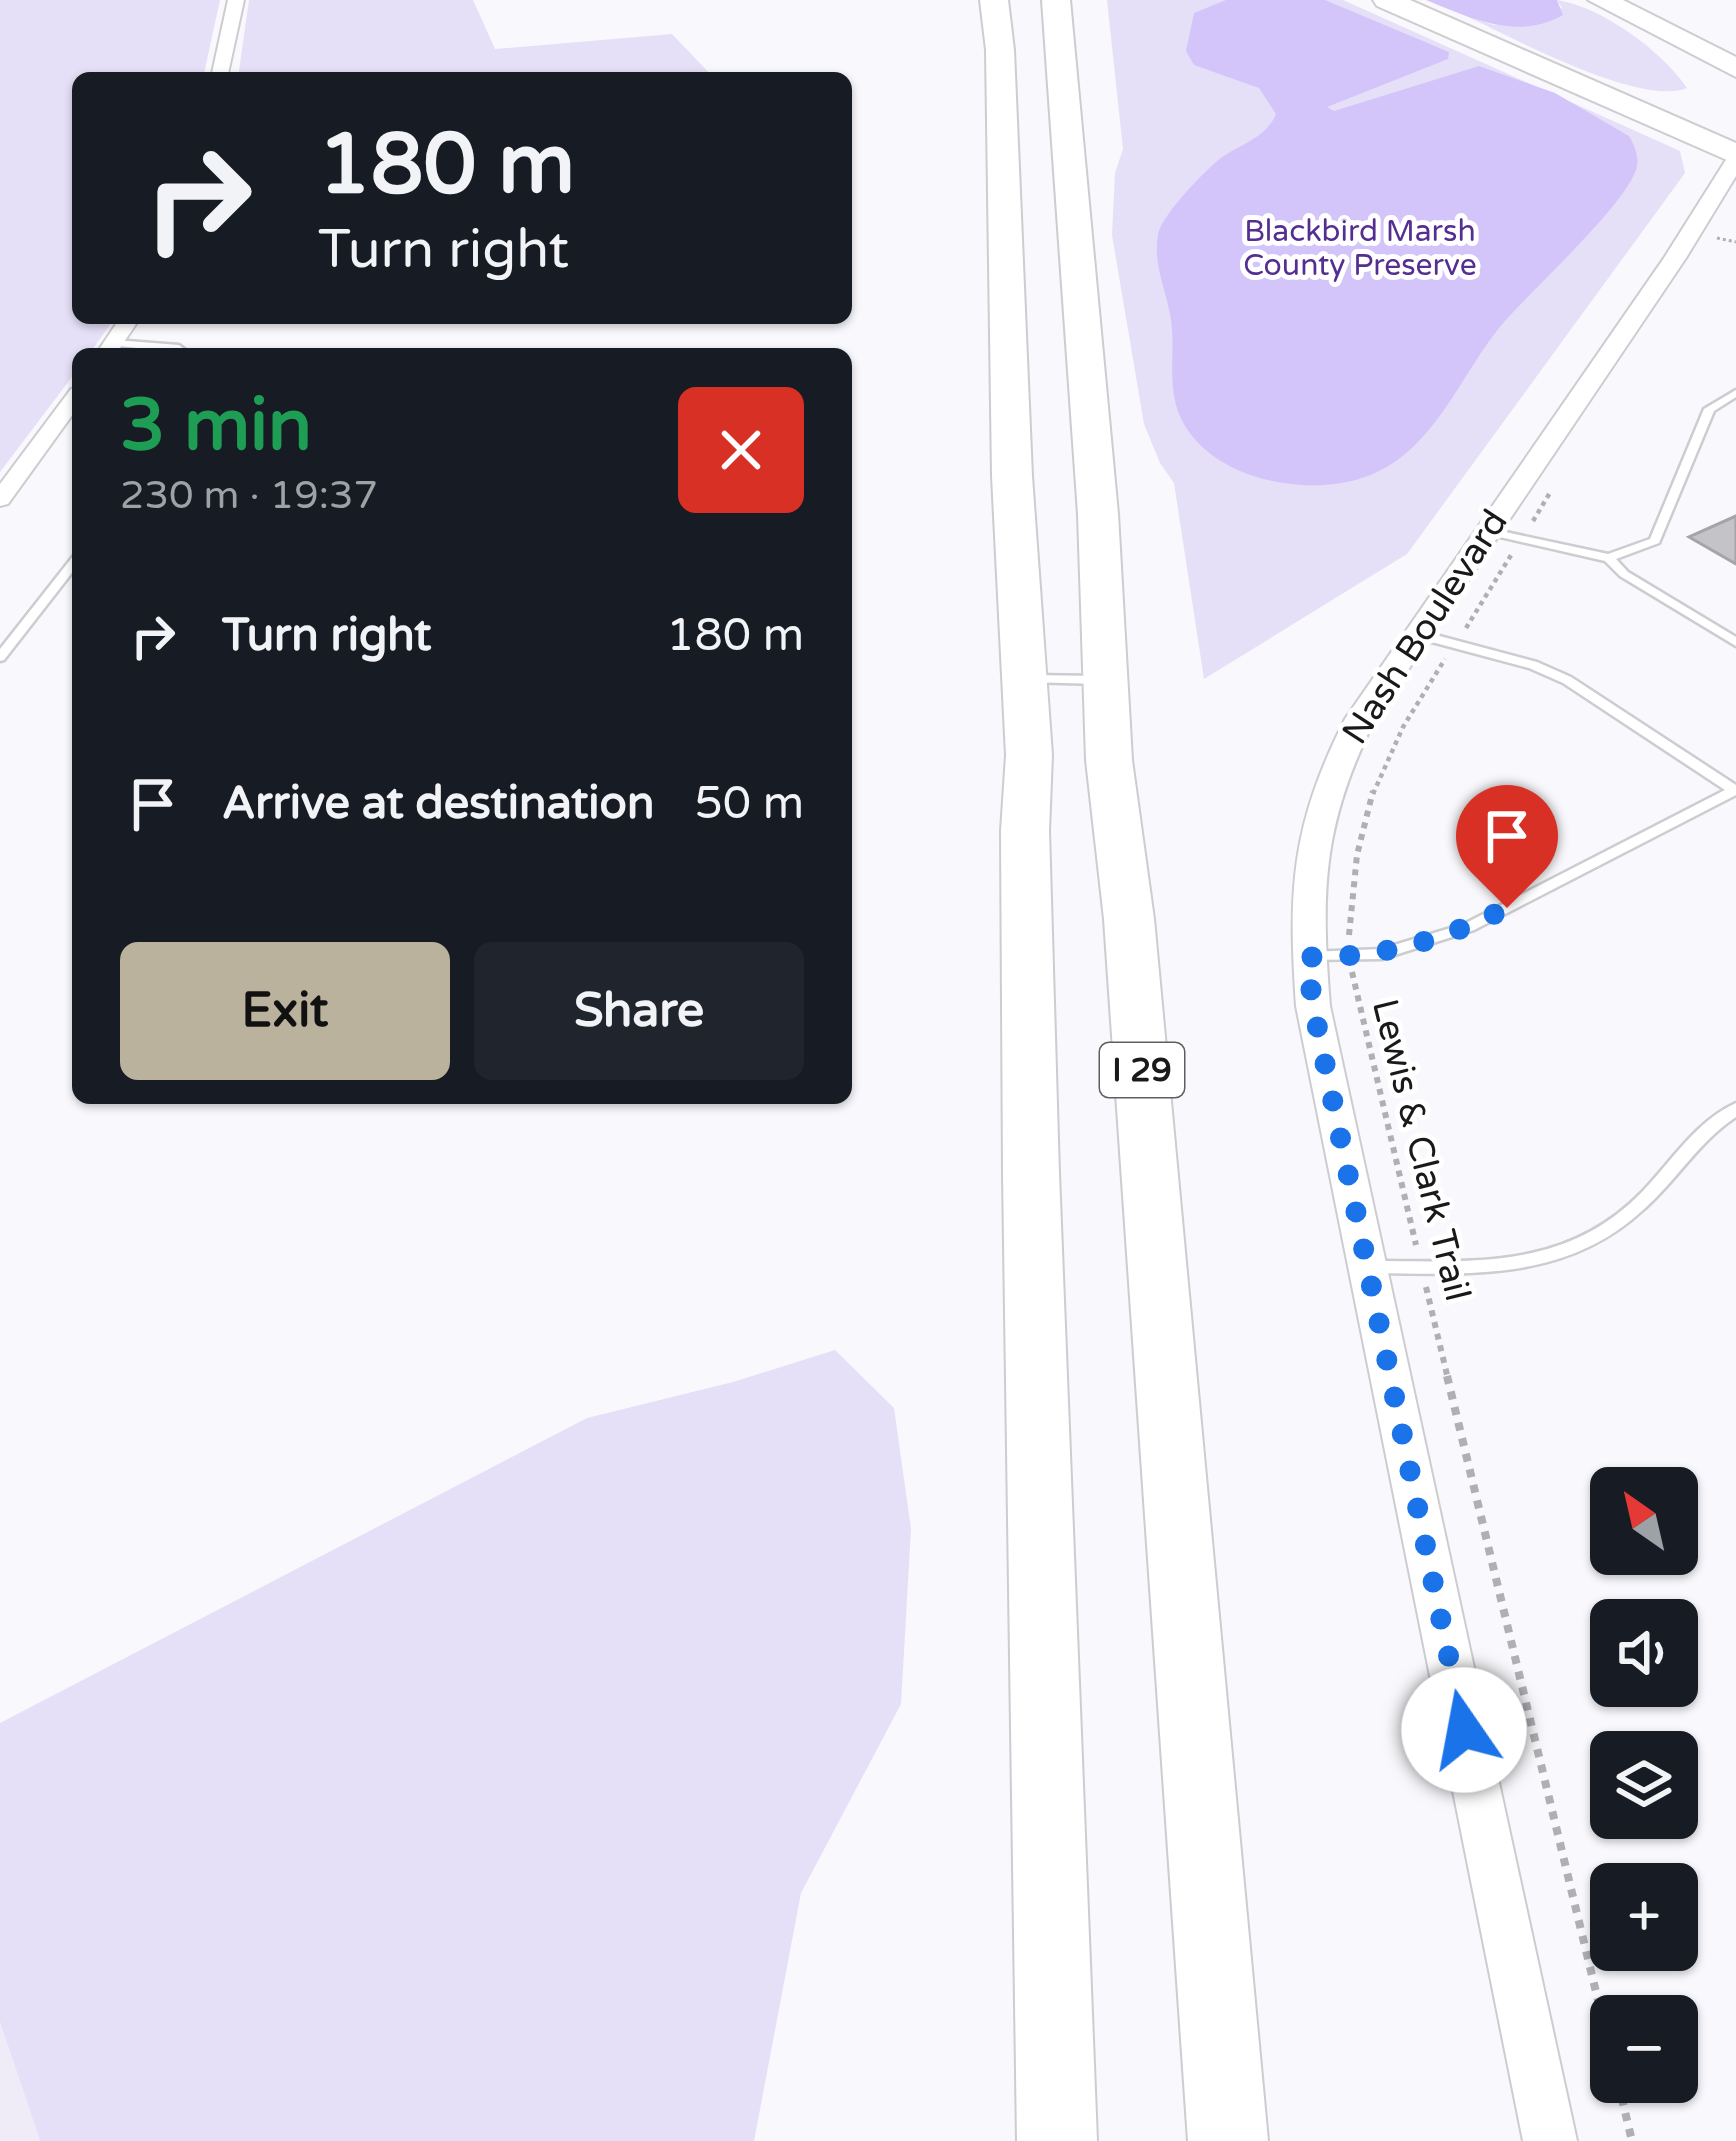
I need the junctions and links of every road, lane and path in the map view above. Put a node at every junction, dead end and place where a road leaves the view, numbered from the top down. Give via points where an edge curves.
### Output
1 (236, 0) edge
2 (994, 0) edge
3 (1056, 0) edge
4 (1387, 0) edge
5 (1602, 0) edge
6 (1736, 68) edge
7 (220, 72) edge
8 (1736, 157) edge
9 (1725, 220) dead end
10 (1736, 242) edge
11 (110, 348) edge
12 (179, 348) edge
13 (1736, 393) edge
14 (72, 401) edge
15 (1562, 475) dead end
16 (0, 500) edge
17 (1504, 535) junction
18 (1609, 558) junction
19 (72, 565) edge
20 (1417, 634) junction
21 (1736, 642) edge
22 (1455, 644) junction
23 (0, 657) edge
24 (1026, 679) junction
25 (1104, 680) junction
26 (1307, 957) junction
27 (1351, 958) junction
28 (1736, 1109) edge
29 (1367, 1267) junction
30 (1421, 1267) junction
31 (1597, 1995) edge
32 (1623, 2103) edge
33 (1057, 2141) edge
34 (1228, 2141) edge
35 (1550, 2141) edge
36 (1632, 2141) edge

1 - 7 street
2 - 24 highway
3 - 25 highway, I 29
4 - 8 highway
5 - 6 highway
8 - 17 street, Nash Boulevard
9 - 10 path via 1711,242
11 - 12 lane
13 - 18 lane via 1709,409 1655,541
14 - 16 street
15 - 17 path, Lewis & Clark Trail
17 - 18 lane
17 - 20 street, Nash Boulevard
17 - 22 path, Lewis & Clark Trail
18 - 21 lane
19 - 23 lane
20 - 22 lane
20 - 26 street, Nash Boulevard via 1360,719 1321,811
22 - 27 path, Lewis & Clark Trail via 1386,752 1369,798 1350,883
22 - 27 lane via 1567,680 1735,790 1469,927
24 - 25 lane
24 - 33 highway
25 - 34 highway, I 29
26 - 27 lane
26 - 29 street, Nash Boulevard
27 - 30 path, Lewis & Clark Trail
28 - 30 lane via 1585,1247 1551,1260
29 - 30 lane
29 - 35 street, Nash Boulevard
30 - 31 path, Lewis & Clark Trail
32 - 36 path

